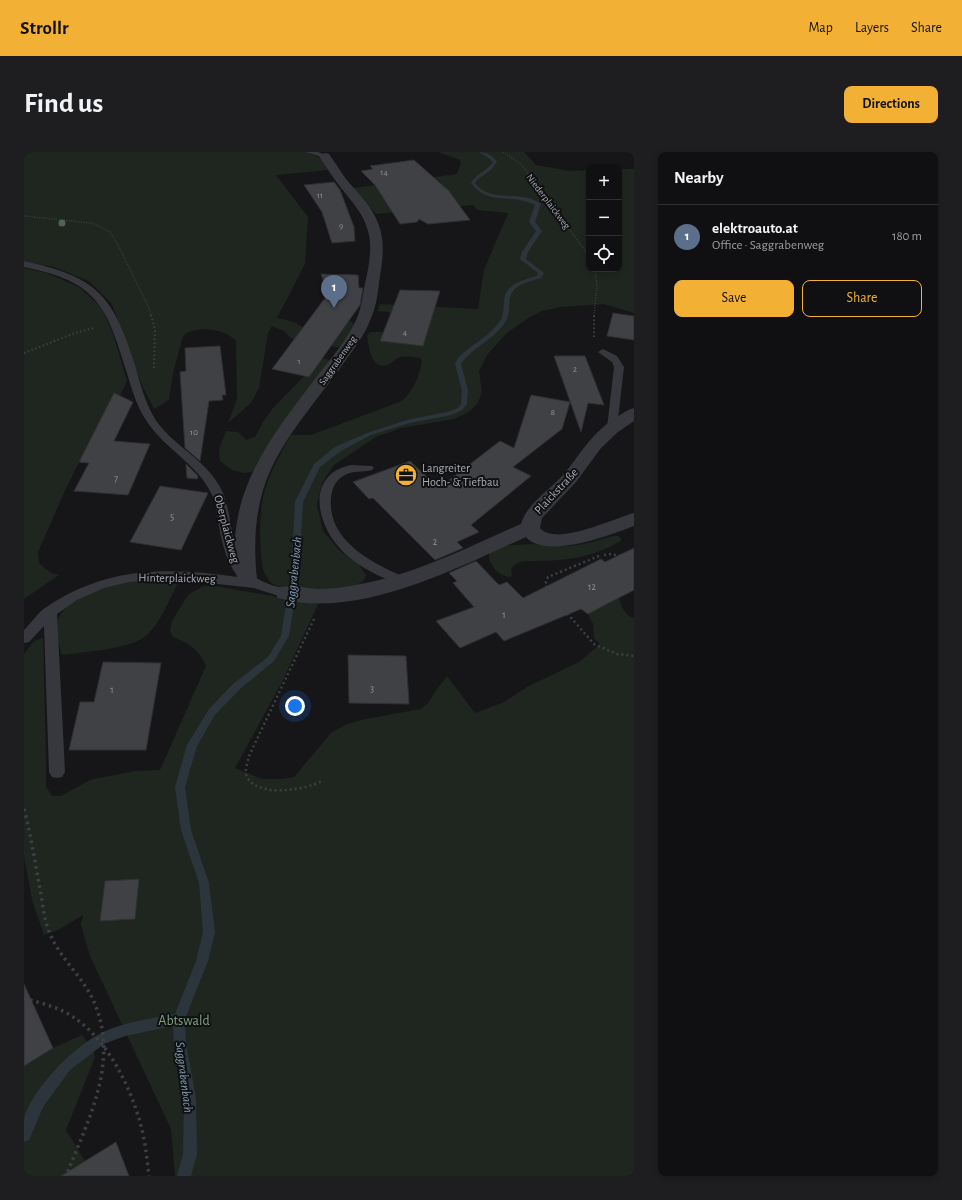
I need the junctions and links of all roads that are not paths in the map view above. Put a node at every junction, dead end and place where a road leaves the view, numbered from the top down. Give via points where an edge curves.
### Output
1 (309, 152) edge
2 (325, 156) joint
3 (24, 264) edge
4 (603, 352) road end
5 (634, 413) edge
6 (612, 428) junction
7 (368, 468) dead end
8 (634, 519) edge
9 (530, 528) junction
10 (402, 581) junction
11 (250, 582) junction
12 (293, 595) joint
13 (50, 612) junction
14 (24, 638) edge
15 (57, 772) dead end

1 - 2 lane, Saggrabenweg
2 - 11 street, Saggrabenweg via 366,212 374,229 376,250 369,298 365,316 353,338 275,447 254,486 246,533 245,564
3 - 11 lane, Oberplaickweg via 56,272 79,282 104,304 114,323 141,399 152,422 169,443 209,479 218,493 232,558
4 - 6 lane via 614,358 619,367
5 - 6 street, Plaickstraße
6 - 9 street, Plaickstraße via 533,516
7 - 10 lane via 344,470 333,478 326,491 327,517 336,536 352,553 370,566
8 - 9 street, Plaickstraße via 566,540 542,539
9 - 10 street
10 - 12 street via 361,593 324,597
11 - 12 lane via 267,590
11 - 13 lane, Hinterplaickweg via 206,577 126,578 81,592
13 - 14 lane, Hinterplaickweg
13 - 15 lane

